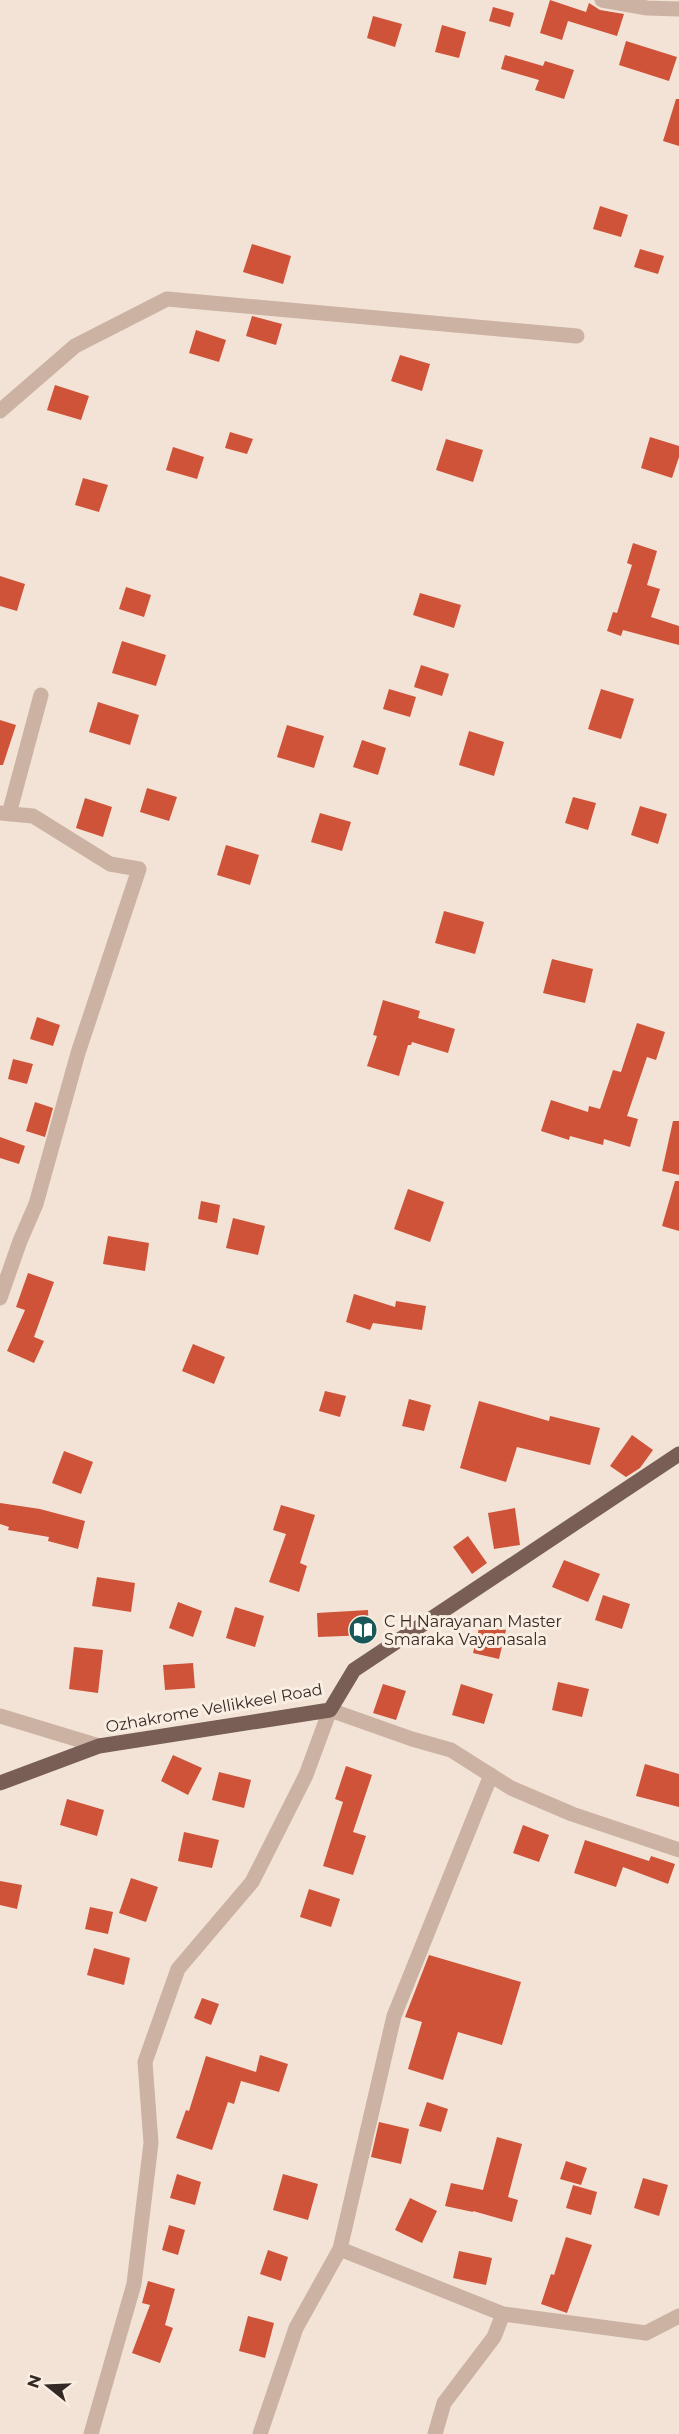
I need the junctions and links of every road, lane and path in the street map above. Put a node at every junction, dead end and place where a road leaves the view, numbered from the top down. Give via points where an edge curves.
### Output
1 (602, 0) edge
2 (679, 9) edge
3 (578, 336) dead end
4 (0, 411) edge
5 (41, 695) dead end
6 (4, 814) edge
7 (0, 1298) edge
8 (679, 1454) edge
9 (330, 1710) junction
10 (0, 1716) edge
11 (99, 1746) junction
12 (491, 1775) junction
13 (0, 1783) edge
14 (679, 1850) edge
15 (340, 2250) junction
16 (503, 2314) junction
17 (679, 2316) edge
18 (91, 2434) edge
19 (260, 2434) edge
20 (435, 2434) edge

1 - 2 street
3 - 4 street via 167,299 75,346
5 - 6 street
6 - 7 street via 33,816 110,864 139,869 78,1053 36,1204
8 - 9 main road, Ozhakrome Vellikkeel Road via 354,1670
9 - 11 main road, Ozhakrome Vellikkeel Road
9 - 12 street via 451,1750
9 - 18 street via 306,1775 252,1882 178,1969 144,2062 151,2143 134,2284
10 - 11 street
11 - 13 main road, Ozhakrome Vellikkeel Road
12 - 14 street via 511,1788 572,1814
12 - 15 street via 394,2016
15 - 16 street
15 - 19 street via 296,2328
16 - 17 street via 646,2333
16 - 20 street via 494,2337 444,2403

